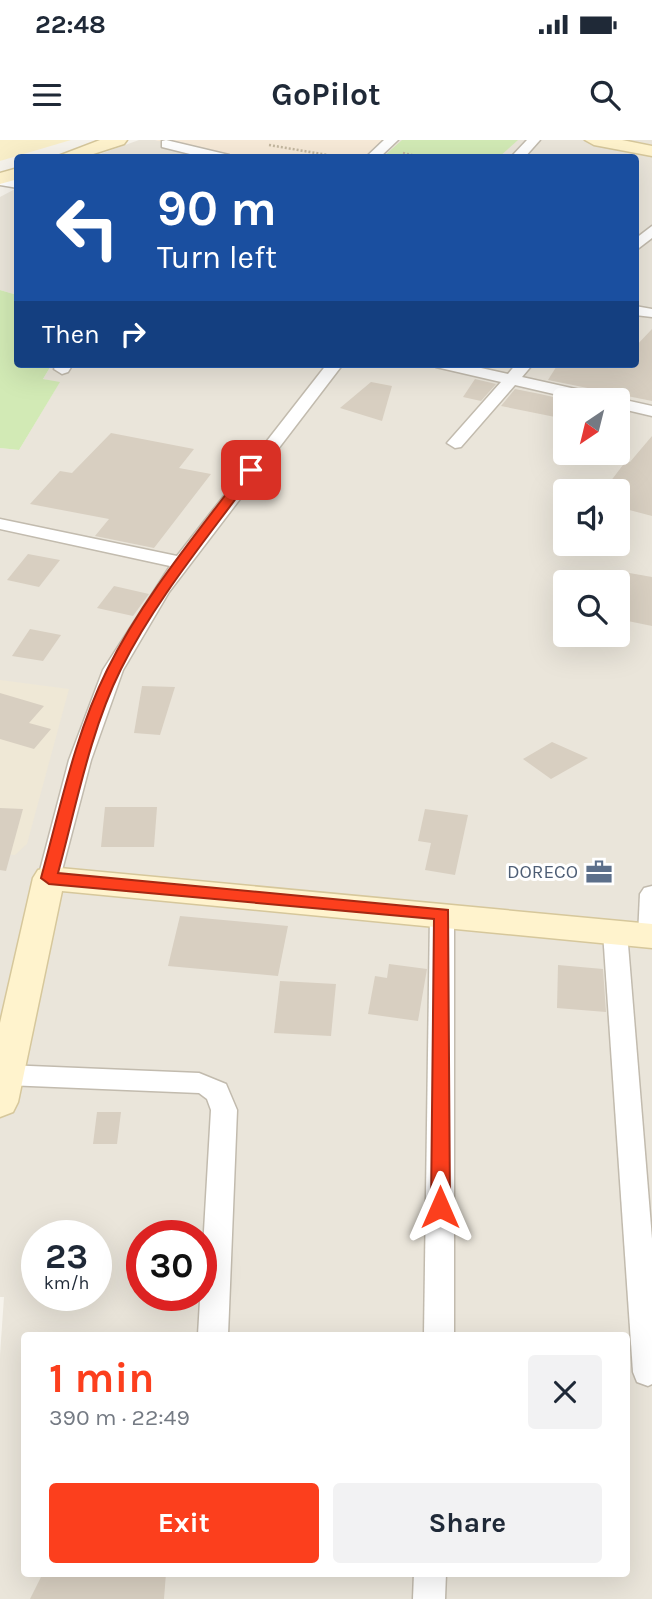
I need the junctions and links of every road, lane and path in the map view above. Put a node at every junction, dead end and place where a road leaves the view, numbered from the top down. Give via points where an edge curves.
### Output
1 (118, 140) edge
2 (391, 140) edge
3 (534, 140) edge
4 (594, 140) edge
5 (166, 144) dead end
6 (269, 145) dead end
7 (652, 150) edge
8 (74, 154) edge
9 (207, 154) edge
10 (322, 154) edge
11 (375, 154) edge
12 (520, 154) edge
13 (652, 230) edge
14 (641, 244) edge
15 (332, 368) edge
16 (460, 368) edge
17 (521, 368) edge
18 (511, 379) junction
19 (553, 389) edge
20 (630, 405) edge
21 (651, 409) edge
22 (455, 443) dead end
23 (0, 524) edge
24 (182, 563) junction
25 (49, 878) junction
26 (652, 894) edge
27 (442, 914) junction
28 (615, 932) junction
29 (651, 936) edge
30 (3, 1089) edge
31 (213, 1332) edge
32 (439, 1332) edge
33 (648, 1372) dead end
34 (430, 1577) edge
35 (429, 1599) edge

1 - 8 street
2 - 11 street
3 - 12 street
4 - 7 street
5 - 9 street
6 - 10 path
13 - 14 street
15 - 24 street
16 - 18 street
17 - 18 street
18 - 19 street
18 - 22 street
20 - 21 street
23 - 24 street
24 - 25 street via 113,670 80,760
25 - 27 street
25 - 30 street
26 - 29 street
27 - 28 street
27 - 32 street
28 - 29 street
28 - 33 street
30 - 31 street via 199,1083 220,1094 224,1110
34 - 35 street

